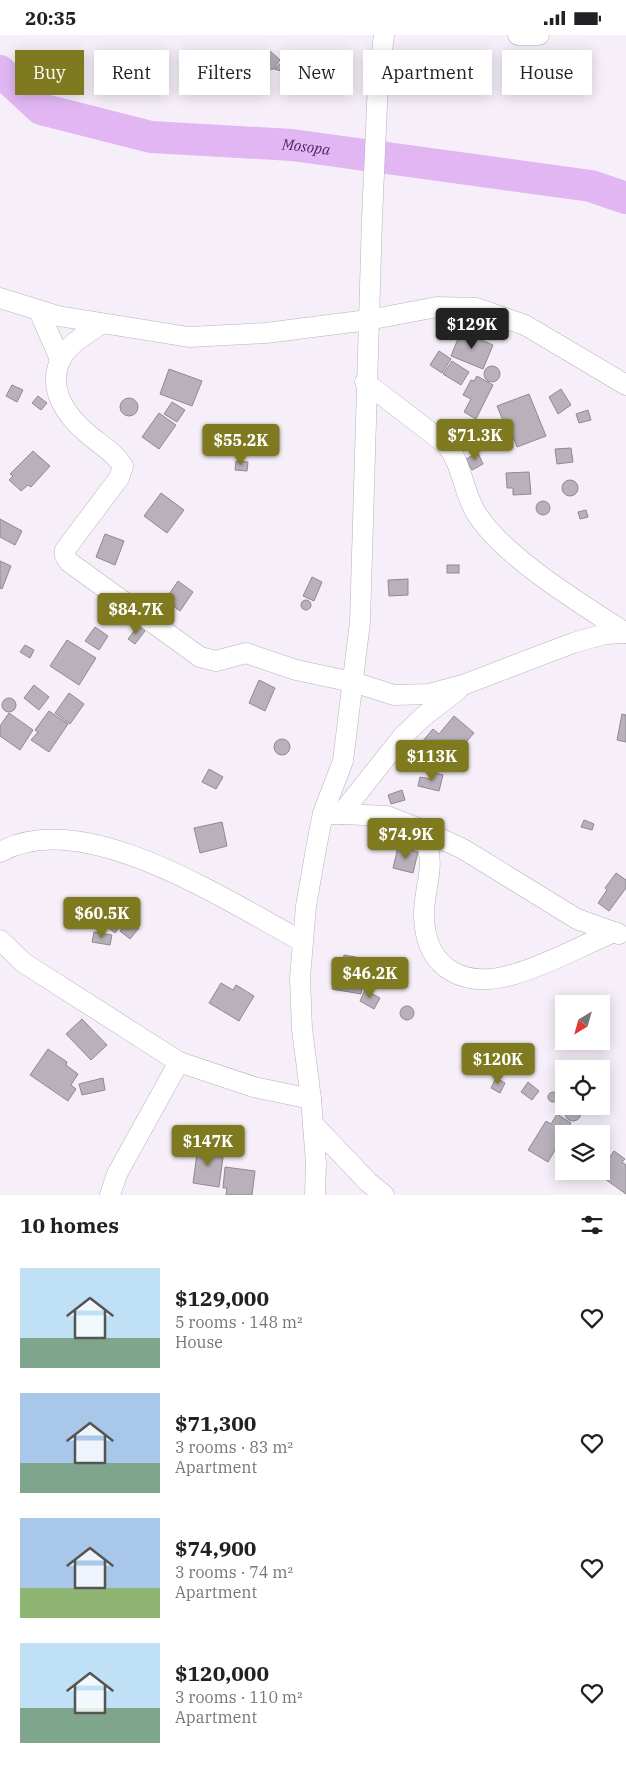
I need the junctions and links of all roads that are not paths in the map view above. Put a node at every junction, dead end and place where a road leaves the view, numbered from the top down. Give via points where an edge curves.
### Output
1 (384, 35) edge
2 (518, 35) edge
3 (539, 35) edge
4 (0, 298) edge
5 (39, 311) junction
6 (368, 320) junction
7 (101, 324) junction
8 (60, 359) junction
9 (366, 382) junction
10 (626, 385) edge
11 (626, 633) edge
12 (353, 682) junction
13 (463, 685) junction
14 (332, 814) junction
15 (418, 828) junction
16 (0, 853) edge
17 (620, 934) edge
18 (0, 940) edge
19 (302, 941) junction
20 (179, 1062) junction
21 (311, 1099) junction
22 (313, 1124) junction
23 (110, 1195) edge
24 (314, 1195) edge
25 (384, 1195) edge

1 - 6 street via 378,83
2 - 3 street
4 - 5 street
5 - 7 street
5 - 8 street
6 - 7 street via 227,337 190,337
6 - 9 street
6 - 10 street via 438,307 476,308 525,325
7 - 8 street via 79,339
8 - 12 street via 56,390 60,401 76,424 118,458 123,466 119,477 65,550 69,562 200,657 216,661 246,653 296,670
9 - 11 street via 447,445 456,457 475,510 513,553
9 - 12 street via 360,622
11 - 13 street via 605,633 573,643
12 - 13 street via 394,695 429,694
12 - 14 street via 343,761
13 - 14 street via 403,736
14 - 15 street via 387,816
14 - 19 street via 306,906
15 - 17 street via 463,849 577,919
15 - 17 street via 428,848 430,863 424,915 427,941 438,962 454,973 479,979 515,975
16 - 19 street via 28,843 54,839 76,840 139,856
18 - 20 street via 24,963
19 - 21 street via 302,1020
20 - 21 street via 254,1087
20 - 23 street via 118,1174
21 - 22 street
22 - 24 street
22 - 25 street

